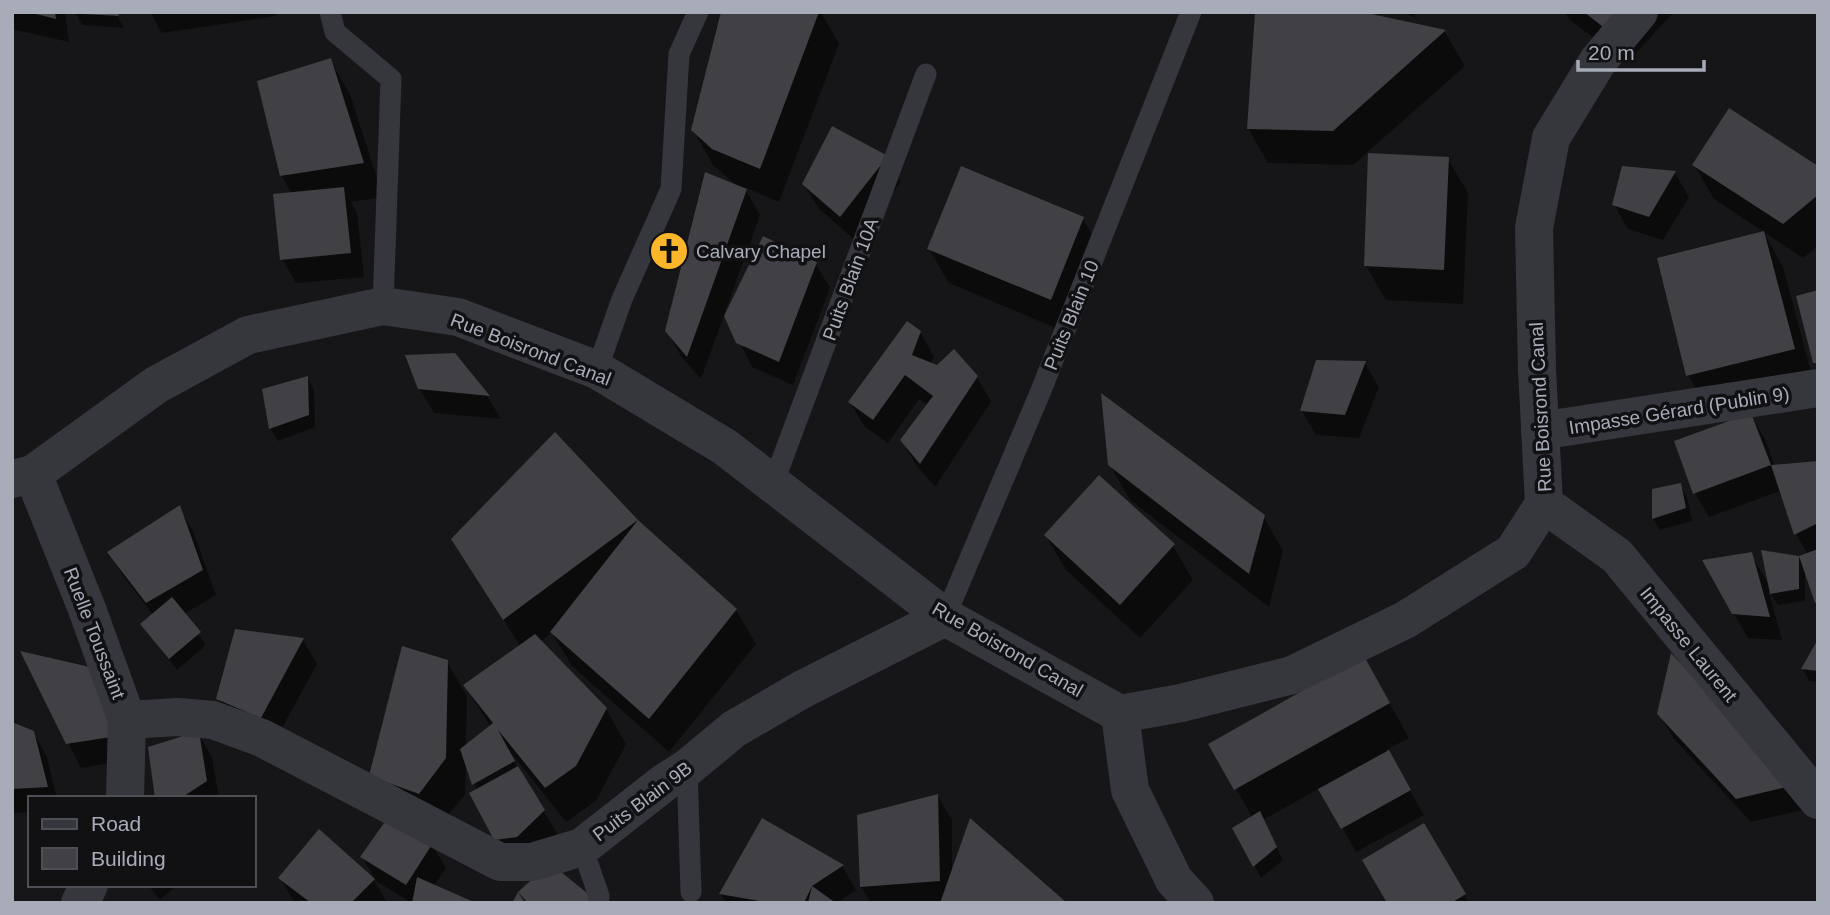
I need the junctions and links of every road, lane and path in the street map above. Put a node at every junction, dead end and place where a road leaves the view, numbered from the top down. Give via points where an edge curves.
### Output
1 (330, 12) edge
2 (698, 12) edge
3 (1191, 12) edge
4 (1639, 12) edge
5 (926, 74) dead end
6 (383, 306) junction
7 (597, 370) junction
8 (1818, 388) edge
9 (1540, 431) junction
10 (23, 476) edge
11 (774, 484) junction
12 (1544, 504) junction
13 (945, 617) junction
14 (1119, 714) junction
15 (127, 720) junction
16 (687, 768) junction
17 (125, 796) edge
18 (1818, 800) edge
19 (582, 847) junction
20 (88, 887) edge
21 (691, 892) dead end
22 (80, 903) edge
23 (598, 903) edge
24 (1195, 903) edge

1 - 6 lane via 335,32 391,79
2 - 7 lane via 679,54 671,189 622,299
3 - 13 lane, Puits Blain 10 via 1040,393
4 - 9 street, Rue Boisrond Canal via 1598,61 1551,138 1534,228
5 - 11 lane, Puits Blain 10A
6 - 7 street, Rue Boisrond Canal via 458,317
6 - 10 street, Rue Boisrond Canal via 248,335 156,385
7 - 11 street, Rue Boisrond Canal via 725,447
8 - 9 street, Impasse Gérard (Publin 9)
9 - 12 street, Rue Boisrond Canal
10 - 15 street, Ruelle Toussaint via 87,609
11 - 13 street, Rue Boisrond Canal
12 - 14 street, Rue Boisrond Canal via 1513,552 1405,621 1292,675
12 - 18 street, Impasse Laurent via 1617,556
13 - 14 street, Rue Boisrond Canal
13 - 16 street, Puits Blain 9B via 734,729
14 - 24 street via 1130,790 1174,880
15 - 17 street, Ruelle Toussaint
15 - 19 street, Puits Blain 9B via 213,720 262,738 500,862 532,862
16 - 19 street, Puits Blain 9B
16 - 21 lane
19 - 23 lane
20 - 22 street

